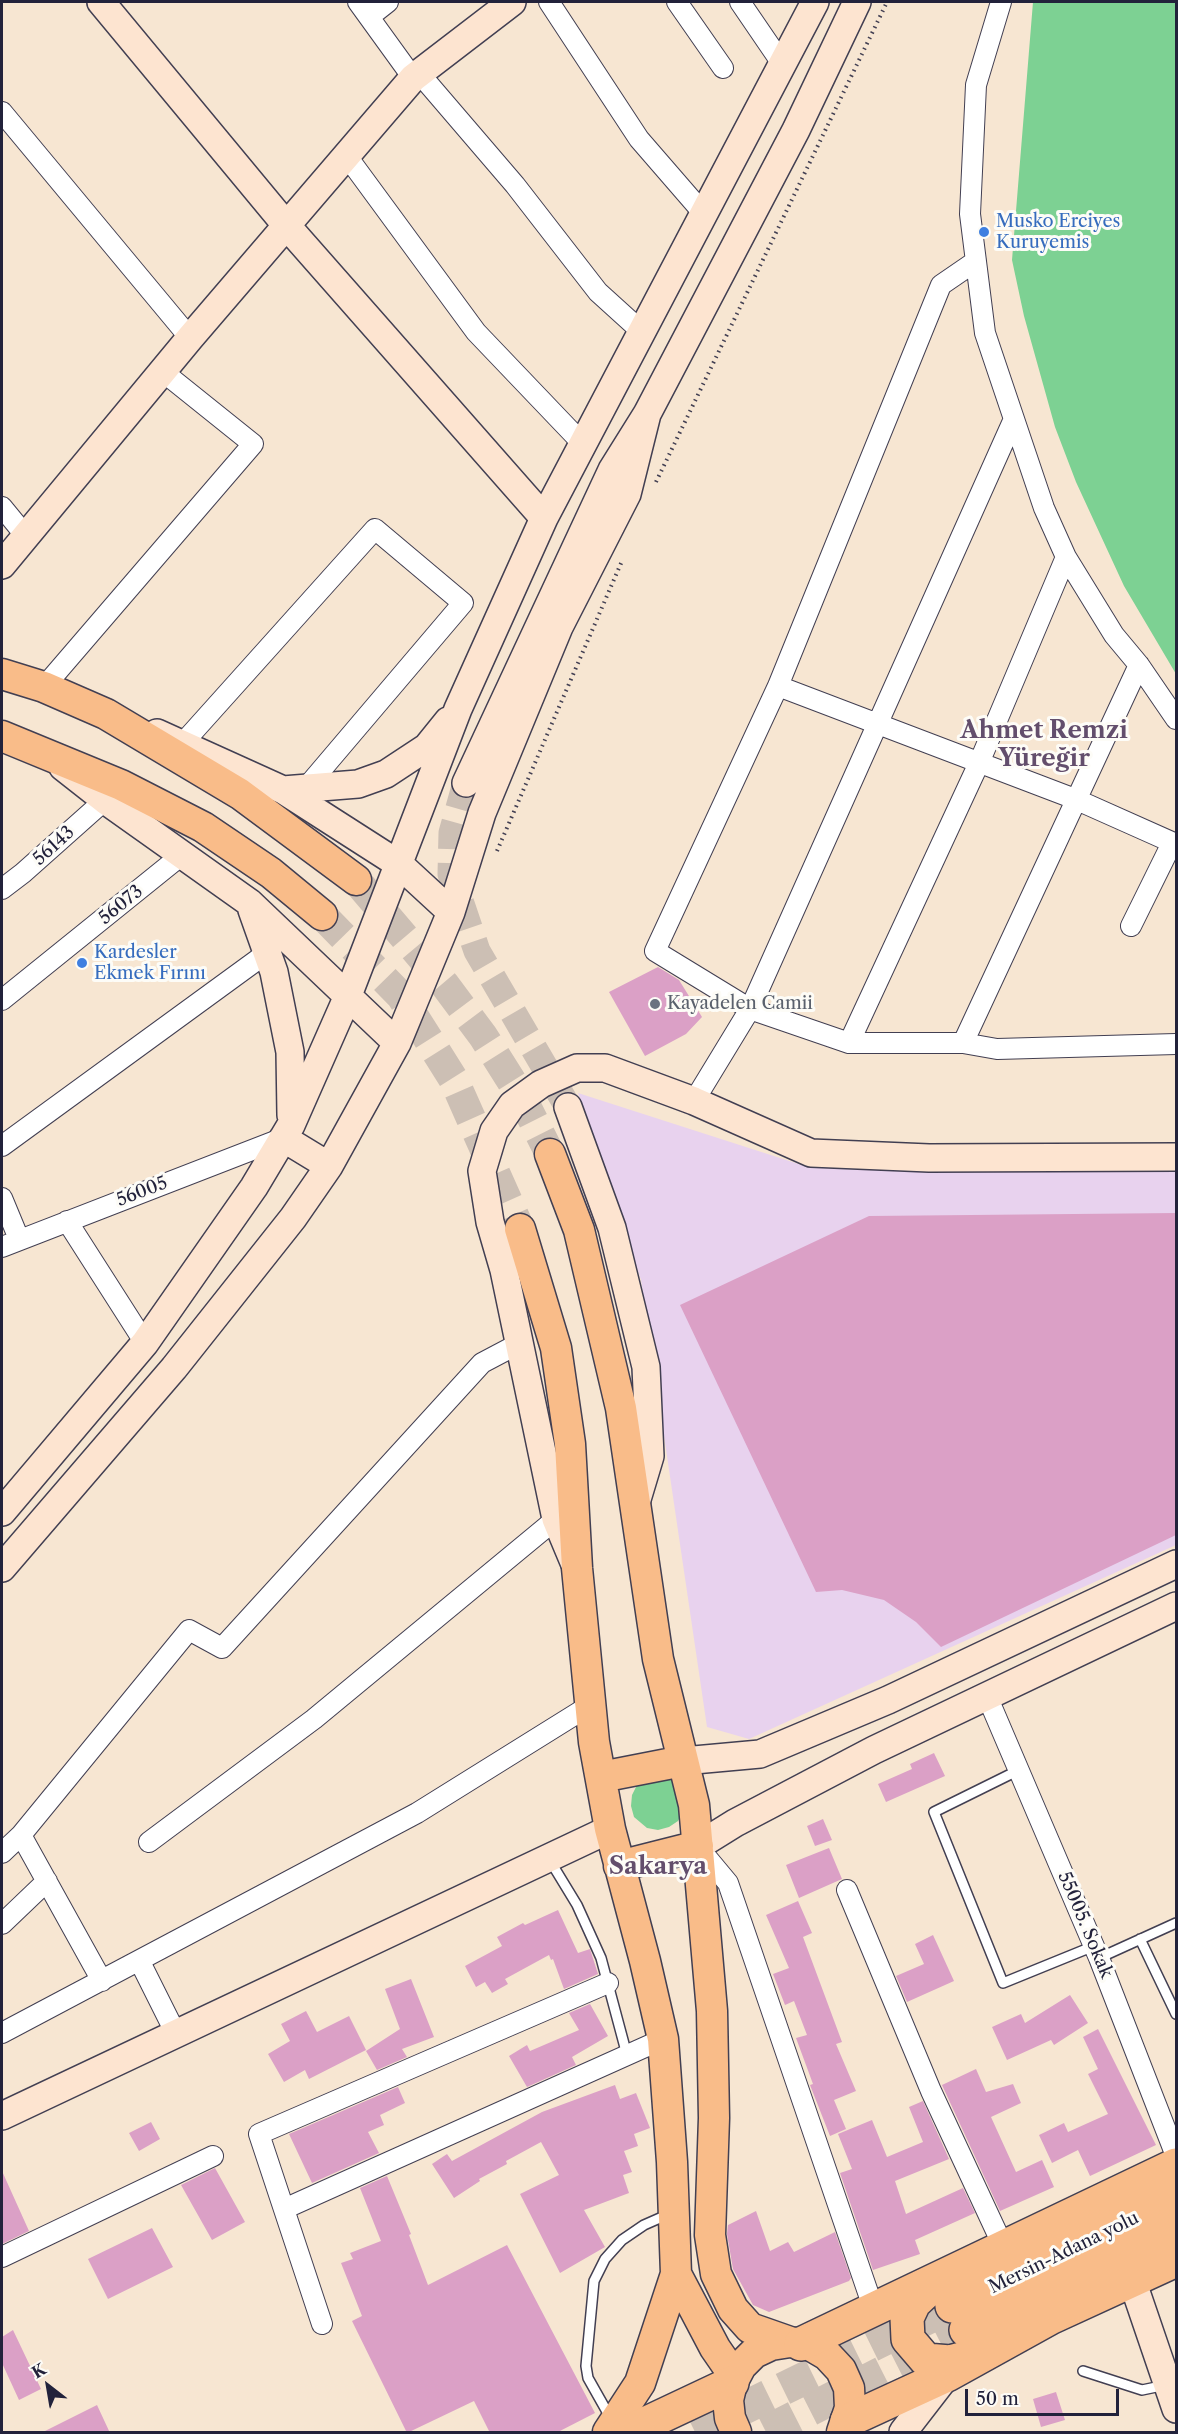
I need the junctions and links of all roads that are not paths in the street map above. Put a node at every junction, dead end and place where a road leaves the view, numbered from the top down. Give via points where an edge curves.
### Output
1 (101, 2) edge
2 (388, 2) edge
3 (549, 2) edge
4 (677, 2) edge
5 (740, 2) edge
6 (815, 2) edge
7 (857, 2) edge
8 (1001, 2) edge
9 (495, 6) edge
10 (363, 9) edge
11 (783, 66) junction
12 (723, 68) dead end
13 (416, 75) junction
14 (2, 112) edge
15 (346, 155) junction
16 (704, 214) junction
17 (286, 225) junction
18 (976, 261) junction
19 (641, 331) junction
20 (190, 338) junction
21 (162, 371) junction
22 (648, 414) junction
23 (1013, 421) junction
24 (582, 443) junction
25 (2, 507) edge
26 (544, 518) junction
27 (25, 535) junction
28 (1066, 557) junction
29 (2, 565) edge
30 (1140, 665) junction
31 (2, 674) edge
32 (778, 686) junction
33 (44, 687) junction
34 (458, 709) junction
35 (106, 714) junction
36 (1176, 719) edge
37 (877, 723) junction
38 (2, 736) edge
39 (183, 743) junction
40 (54, 760) junction
41 (978, 763) junction
42 (466, 783) tunnel mouth
43 (294, 790) junction
44 (1075, 798) junction
45 (105, 800) junction
46 (1174, 844) edge
47 (183, 854) junction
48 (400, 865) junction
49 (356, 880) tunnel mouth
50 (2, 889) edge
51 (250, 903) junction
52 (451, 912) junction
53 (322, 915) tunnel mouth
54 (1131, 926) dead end
55 (268, 952) junction
56 (347, 998) junction
57 (2, 1000) edge
58 (750, 1009) junction
59 (397, 1043) junction
60 (849, 1043) junction
61 (963, 1043) junction
62 (1176, 1044) edge
63 (694, 1101) junction
64 (568, 1107) tunnel mouth
65 (287, 1132) junction
66 (2, 1146) edge
67 (550, 1154) tunnel mouth
68 (1176, 1157) edge
69 (329, 1166) junction
70 (2, 1198) edge
71 (67, 1221) junction
72 (520, 1229) tunnel mouth
73 (10, 1243) edge
74 (145, 1343) junction
75 (518, 1344) junction
76 (634, 1507) junction
77 (2, 1512) edge
78 (556, 1519) junction
79 (1176, 1564) edge
80 (2, 1568) edge
81 (577, 1568) junction
82 (1176, 1606) edge
83 (987, 1696) junction
84 (592, 1704) junction
85 (683, 1761) junction
86 (1019, 1770) junction
87 (601, 1778) junction
88 (610, 1829) junction
89 (21, 1835) junction
90 (149, 1842) dead end
91 (698, 1846) junction
92 (2, 1853) edge
93 (548, 1857) junction
94 (620, 1866) junction
95 (46, 1881) junction
96 (847, 1890) dead end
97 (1176, 1923) edge
98 (2, 1924) edge
99 (1140, 1939) junction
100 (1097, 1952) junction
101 (140, 1962) junction
102 (102, 1981) junction
103 (608, 1983) junction
104 (1176, 2014) edge
105 (2, 2033) edge
106 (176, 2034) junction
107 (663, 2039) junction
108 (627, 2055) junction
109 (2, 2116) edge
110 (213, 2156) dead end
111 (1176, 2156) edge
112 (1176, 2165) edge
113 (1176, 2199) edge
114 (284, 2209) junction
115 (674, 2212) junction
116 (1176, 2226) edge
117 (1004, 2248) junction
118 (2, 2257) edge
119 (1176, 2260) edge
120 (676, 2274) junction
121 (1132, 2280) junction
122 (874, 2310) junction
123 (960, 2317) junction
124 (322, 2324) dead end
125 (795, 2343) junction
126 (1083, 2371) dead end
127 (947, 2375) junction
128 (733, 2380) junction
129 (1172, 2397) edge
130 (846, 2428) edge
131 (621, 2429) edge
132 (682, 2433) edge
133 (736, 2433) edge
134 (903, 2433) edge

1 - 17 main road
2 - 10 street
3 - 16 street via 639,140
4 - 12 street
5 - 11 street
6 - 11 main road
7 - 22 main road via 796,130
8 - 18 street via 976,85 970,214
9 - 13 main road
10 - 13 street
11 - 16 main road
13 - 15 main road
13 - 19 street via 514,185 598,292
14 - 20 street
15 - 17 main road
15 - 24 street via 477,332
16 - 19 main road
17 - 20 main road
17 - 26 main road
18 - 23 street via 985,333
18 - 32 street via 941,285
19 - 24 main road
20 - 21 main road
21 - 27 main road
21 - 33 street via 253,444
22 - 42 main road via 612,470
22 - 52 main road via 627,494 559,627 482,813
23 - 28 street
23 - 37 street
24 - 26 main road
25 - 27 street
26 - 34 main road
27 - 29 main road
28 - 30 street via 1114,635
28 - 41 street
30 - 36 street
30 - 44 street
31 - 33 main road
32 - 37 street
32 - 58 street via 655,951
33 - 35 main road
34 - 43 main road via 427,747 386,774 358,784
34 - 48 main road
35 - 39 main road
35 - 49 main road via 240,794
37 - 41 street
37 - 58 street
38 - 40 main road
39 - 43 main road
39 - 43 street via 375,529 464,603
40 - 45 main road
40 - 53 main road via 121,785 202,826 271,873
41 - 44 street
41 - 60 street
43 - 48 main road
44 - 46 street
44 - 61 street
45 - 47 main road
45 - 50 street, 56143
46 - 54 street
47 - 51 main road
47 - 57 street, 56073
48 - 52 main road
48 - 56 main road
51 - 55 main road
51 - 56 main road
52 - 59 main road
55 - 65 main road via 290,1052
55 - 66 street
56 - 59 main road
56 - 65 main road
58 - 60 street
58 - 63 street
59 - 69 main road
60 - 61 street
61 - 62 street via 997,1049
63 - 68 main road via 811,1153 940,1158
63 - 75 main road via 605,1068 577,1068 541,1084 512,1105 494,1131 482,1171 489,1222 504,1270
64 - 76 main road via 612,1228 646,1367 650,1456
65 - 69 main road
65 - 71 street, 56005
65 - 74 main road via 254,1187
67 - 76 main road via 579,1230 621,1408
69 - 80 main road via 174,1368
70 - 73 street
71 - 73 street, 56005
71 - 74 street
72 - 81 main road via 556,1348 570,1444
74 - 77 main road
75 - 78 main road
75 - 89 street via 482,1363 222,1648 189,1630
76 - 85 main road via 658,1659
78 - 81 main road
78 - 90 street via 314,1719
79 - 85 main road via 888,1700 760,1754
81 - 84 main road
82 - 83 main road
83 - 86 street, 55005. Sokak
83 - 91 main road via 765,1807
84 - 87 main road
84 - 101 street via 417,1813
85 - 87 main road
85 - 91 main road via 694,1805
86 - 100 street, 55005. Sokak
86 - 100 lane via 934,1812 1003,1983
87 - 88 main road
88 - 93 main road
88 - 94 main road
89 - 92 street
89 - 95 street
91 - 94 main road
91 - 122 street via 728,1883
91 - 125 main road via 712,2012 710,2235 716,2274 733,2309 750,2328
93 - 103 lane via 590,1931
93 - 106 main road
94 - 107 main road
95 - 98 street
95 - 102 street
96 - 117 street via 931,2091
97 - 99 lane
99 - 100 lane
99 - 104 lane
100 - 111 street, 55005. Sokak
101 - 102 street
101 - 106 street
102 - 105 street
103 - 108 lane
103 - 114 street via 259,2134
106 - 109 main road
107 - 108 street
107 - 115 main road
108 - 114 street
110 - 118 street
112 - 117 highway
113 - 123 highway, Mersin-Adana yolu
114 - 124 street
115 - 120 main road
115 - 131 lane via 633,2232 613,2249 594,2281 586,2349 588,2378 592,2397
116 - 123 highway, Mersin-Adana yolu
117 - 123 highway
119 - 121 highway
120 - 128 main road
120 - 131 main road
121 - 123 highway via 1050,2318
121 - 129 main road
122 - 123 highway
122 - 125 highway
123 - 127 highway
125 - 128 main road via 771,2345 754,2354
125 - 130 main road via 827,2355 841,2370 849,2388
126 - 129 lane
127 - 130 highway
127 - 134 main road
128 - 131 highway
128 - 133 main road via 728,2400
131 - 132 highway via 662,2425

